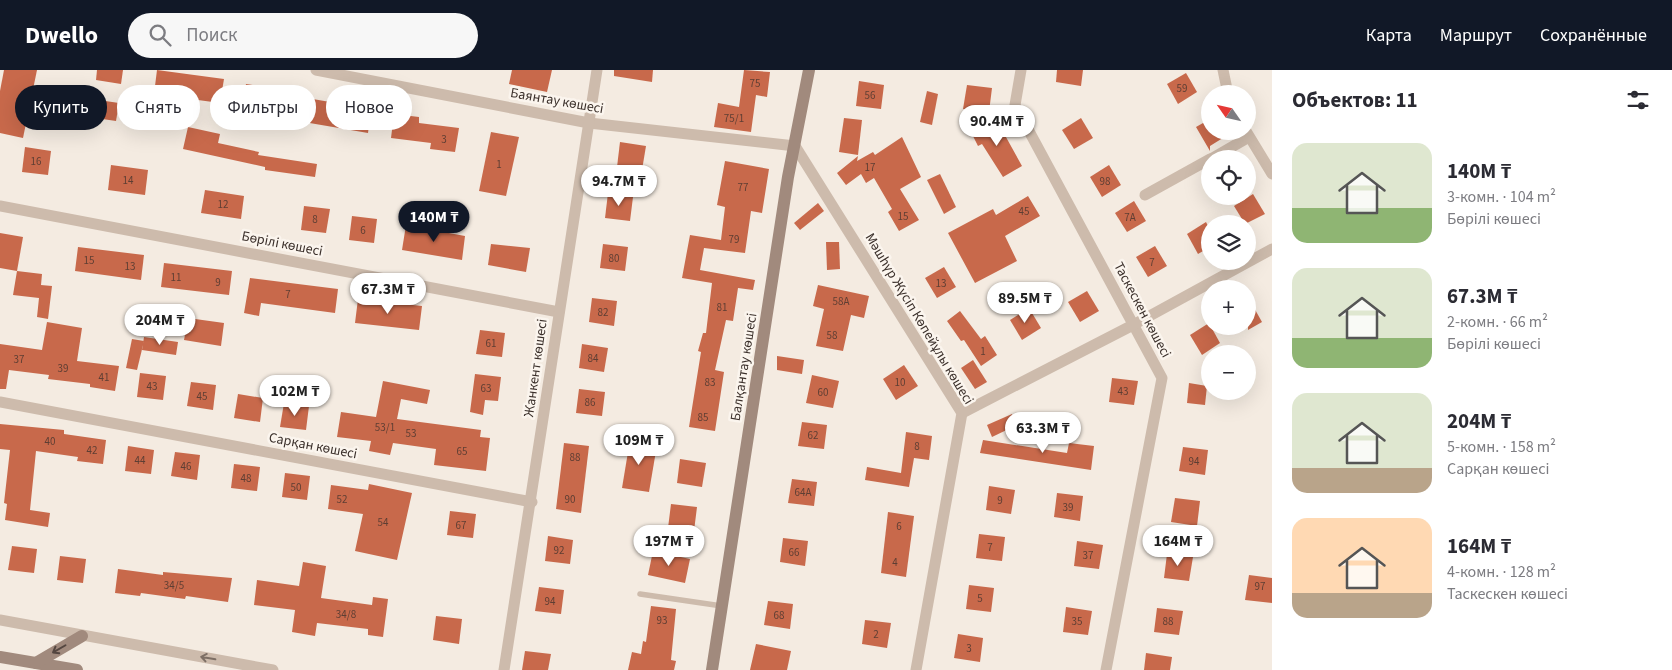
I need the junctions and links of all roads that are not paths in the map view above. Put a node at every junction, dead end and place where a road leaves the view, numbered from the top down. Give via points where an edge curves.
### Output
1 (316, 70) edge
2 (597, 70) edge
3 (809, 70) edge
4 (1021, 70) edge
5 (1223, 70) edge
6 (1226, 85) edge
7 (589, 123) junction
8 (1239, 140) edge
9 (1252, 140) edge
10 (795, 146) junction
11 (1224, 150) edge
12 (1201, 164) edge
13 (1272, 174) edge
14 (1145, 195) dead end
15 (0, 206) edge
16 (1272, 250) edge
17 (559, 312) junction
18 (1133, 325) junction
19 (0, 402) edge
20 (962, 413) junction
21 (532, 502) junction
22 (640, 594) dead end
23 (722, 606) junction
24 (0, 620) edge
25 (82, 636) junction
26 (0, 657) edge
27 (36, 663) junction
28 (77, 670) edge
29 (274, 670) edge
30 (504, 670) edge
31 (712, 670) edge
32 (916, 670) edge
33 (1106, 670) edge

1 - 7 street, Баянтау көшесі
2 - 7 street, Жанкент көшесі
3 - 10 street, Балқантау көшесі
4 - 18 street, Таскескен көшесі via 1015,105
5 - 6 street
7 - 10 street, Баянтау көшесі
7 - 17 street, Жанкент көшесі
8 - 11 street
9 - 13 street
10 - 20 street, Мәшһүр Жүсіп Көпейұлы көшесі
10 - 23 street, Балқантау көшесі
12 - 14 street
15 - 17 street, Бөрілі көшесі
16 - 18 street
17 - 21 street, Жанкент көшесі
18 - 20 street
18 - 33 street, Таскескен көшесі via 1162,378
19 - 21 street, Сарқан көшесі
20 - 32 street, Мәшһүр Жүсіп Көпейұлы көшесі
21 - 30 street, Жанкент көшесі
22 - 23 lane
23 - 31 street, Балқантау көшесі
24 - 25 street
25 -> 27 street
29 -> 25 street
26 - 27 street
27 - 28 street

